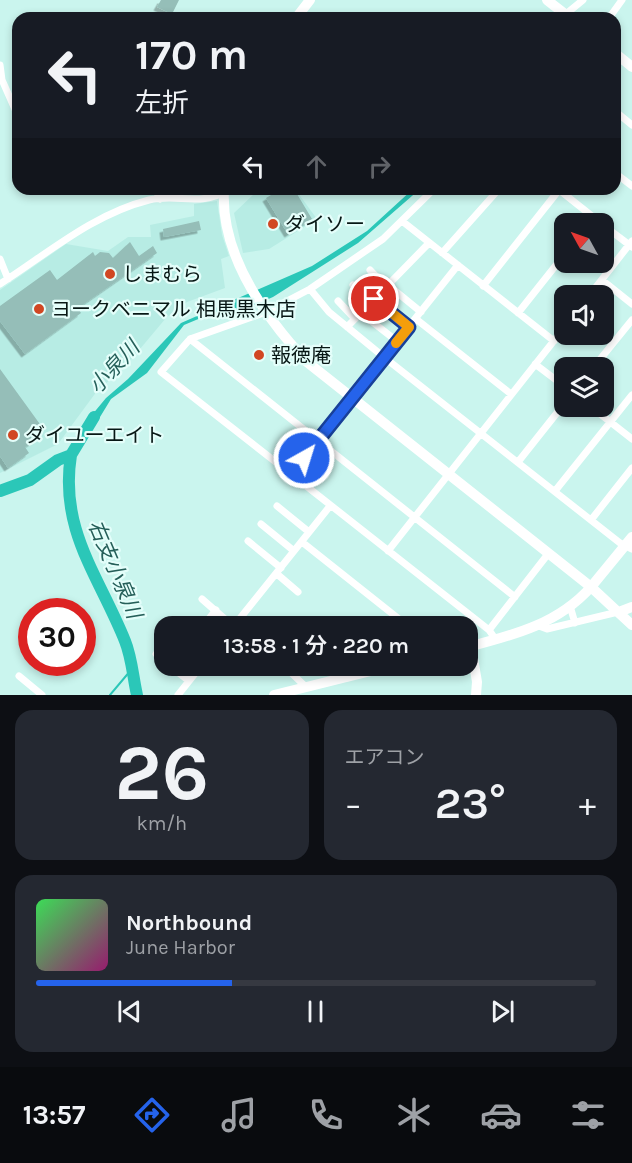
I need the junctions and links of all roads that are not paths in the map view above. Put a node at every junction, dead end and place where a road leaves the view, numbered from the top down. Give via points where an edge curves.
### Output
1 (310, 0) edge
2 (547, 0) edge
3 (583, 0) edge
4 (301, 12) edge
5 (560, 12) edge
6 (571, 12) edge
7 (0, 65) edge
8 (12, 102) edge
9 (158, 195) edge
10 (217, 195) edge
11 (226, 195) edge
12 (428, 195) edge
13 (494, 195) edge
14 (555, 195) edge
15 (564, 195) edge
16 (160, 199) junction
17 (584, 213) edge
18 (402, 221) junction
19 (614, 233) edge
20 (429, 243) junction
21 (631, 245) edge
22 (442, 253) junction
23 (0, 259) edge
24 (458, 266) junction
25 (554, 268) edge
26 (370, 270) dead end
27 (8, 279) junction
28 (602, 280) junction
29 (0, 284) edge
30 (353, 285) dead end
31 (598, 285) edge
32 (387, 286) junction
33 (483, 286) junction
34 (310, 289) junction
35 (338, 301) dead end
36 (372, 301) junction
37 (632, 304) edge
38 (264, 309) junction
39 (361, 312) junction
40 (421, 312) junction
41 (518, 313) junction
42 (355, 319) junction
43 (416, 319) junction
44 (632, 320) edge
45 (347, 327) junction
46 (409, 327) junction
47 (189, 339) junction
48 (554, 341) joint
49 (398, 342) junction
50 (602, 357) edge
51 (385, 358) junction
52 (535, 364) junction
53 (554, 378) edge
54 (511, 394) junction
55 (632, 395) edge
56 (352, 398) junction
57 (554, 417) edge
58 (604, 417) edge
59 (611, 422) junction
60 (481, 433) junction
61 (632, 439) edge
62 (317, 441) junction
63 (518, 462) junction
64 (632, 468) edge
65 (291, 474) junction
66 (448, 474) junction
67 (555, 491) junction
68 (277, 506) dead end
69 (330, 506) junction
70 (414, 517) junction
71 (591, 520) junction
72 (261, 525) dead end
73 (309, 532) junction
74 (248, 541) dead end
75 (302, 542) junction
76 (630, 544) edge
77 (294, 551) junction
78 (388, 551) junction
79 (548, 554) junction
80 (279, 571) junction
81 (591, 587) junction
82 (298, 592) dead end
83 (515, 597) junction
84 (201, 599) dead end
85 (570, 606) junction
86 (632, 607) edge
87 (216, 610) junction
88 (619, 612) junction
89 (211, 616) edge
90 (222, 616) edge
91 (243, 616) edge
92 (395, 616) edge
93 (575, 623) junction
94 (632, 625) edge
95 (539, 626) junction
96 (489, 630) junction
97 (496, 640) junction
98 (478, 644) edge
99 (19, 676) dead end
100 (183, 676) edge
101 (193, 676) edge
102 (294, 676) edge
103 (351, 676) edge
104 (473, 676) edge
105 (189, 681) junction
106 (306, 687) junction
107 (42, 695) edge
108 (178, 695) edge
109 (274, 695) edge
110 (476, 695) edge

1 - 4 street
2 - 5 street
3 - 6 street
7 - 8 street
9 - 16 street
10 - 16 street via 209,199
11 - 38 street via 229,230 248,281
12 - 18 street
13 - 22 street
14 - 33 street
15 - 17 street
16 - 27 street via 94,222
18 - 20 street
18 - 34 street
19 - 21 street
20 - 22 street
20 - 32 street
21 - 28 street
22 - 24 street
23 - 27 street
24 - 33 street
24 - 40 street
25 - 41 street
26 - 32 street
27 - 29 street
28 - 31 street
28 - 37 street
30 - 36 street
32 - 36 street
32 - 40 street
33 - 41 street
34 - 38 street
34 - 45 street
35 - 42 street
36 - 39 street
36 - 46 street
38 - 47 street
38 - 56 street via 307,362
39 - 42 street
39 - 49 street
40 - 43 street
41 - 48 street
42 - 45 street
43 - 46 street
43 - 54 street
44 - 50 street
45 - 51 street
46 - 49 street
47 - 62 street
47 - 65 street via 161,372
48 - 52 street
49 - 51 street
51 - 56 street
51 - 60 street
52 - 53 street
52 - 54 street
54 - 60 street
55 - 59 street
56 - 62 street
56 - 66 street
57 - 63 street
58 - 59 street
59 - 61 street
59 - 67 street
60 - 63 street
60 - 66 street
62 - 65 street
62 - 70 street
63 - 67 street
64 - 71 street
65 - 69 street
66 - 70 street
66 - 79 street
67 - 71 street
68 - 73 street
69 - 73 street
69 - 78 street
70 - 78 street
70 - 83 street
71 - 76 street
72 - 77 street
73 - 75 street
74 - 80 street
75 - 77 street
75 - 92 street
76 - 81 street
77 - 80 street
78 - 96 street
79 - 81 street
79 - 83 street
80 - 82 street
80 - 91 street
81 - 85 street
81 - 88 street
83 - 96 street
84 - 87 street
85 - 93 street
85 - 95 street
86 - 88 street
87 - 89 street
87 - 90 street
88 - 93 street
88 - 94 street
93 - 95 street via 547,629
95 - 97 street
96 - 97 street
97 - 98 street
99 - 107 street
100 - 105 street
101 - 105 street
102 - 106 street
103 - 106 street
104 - 110 street
105 - 108 street
106 - 109 street

